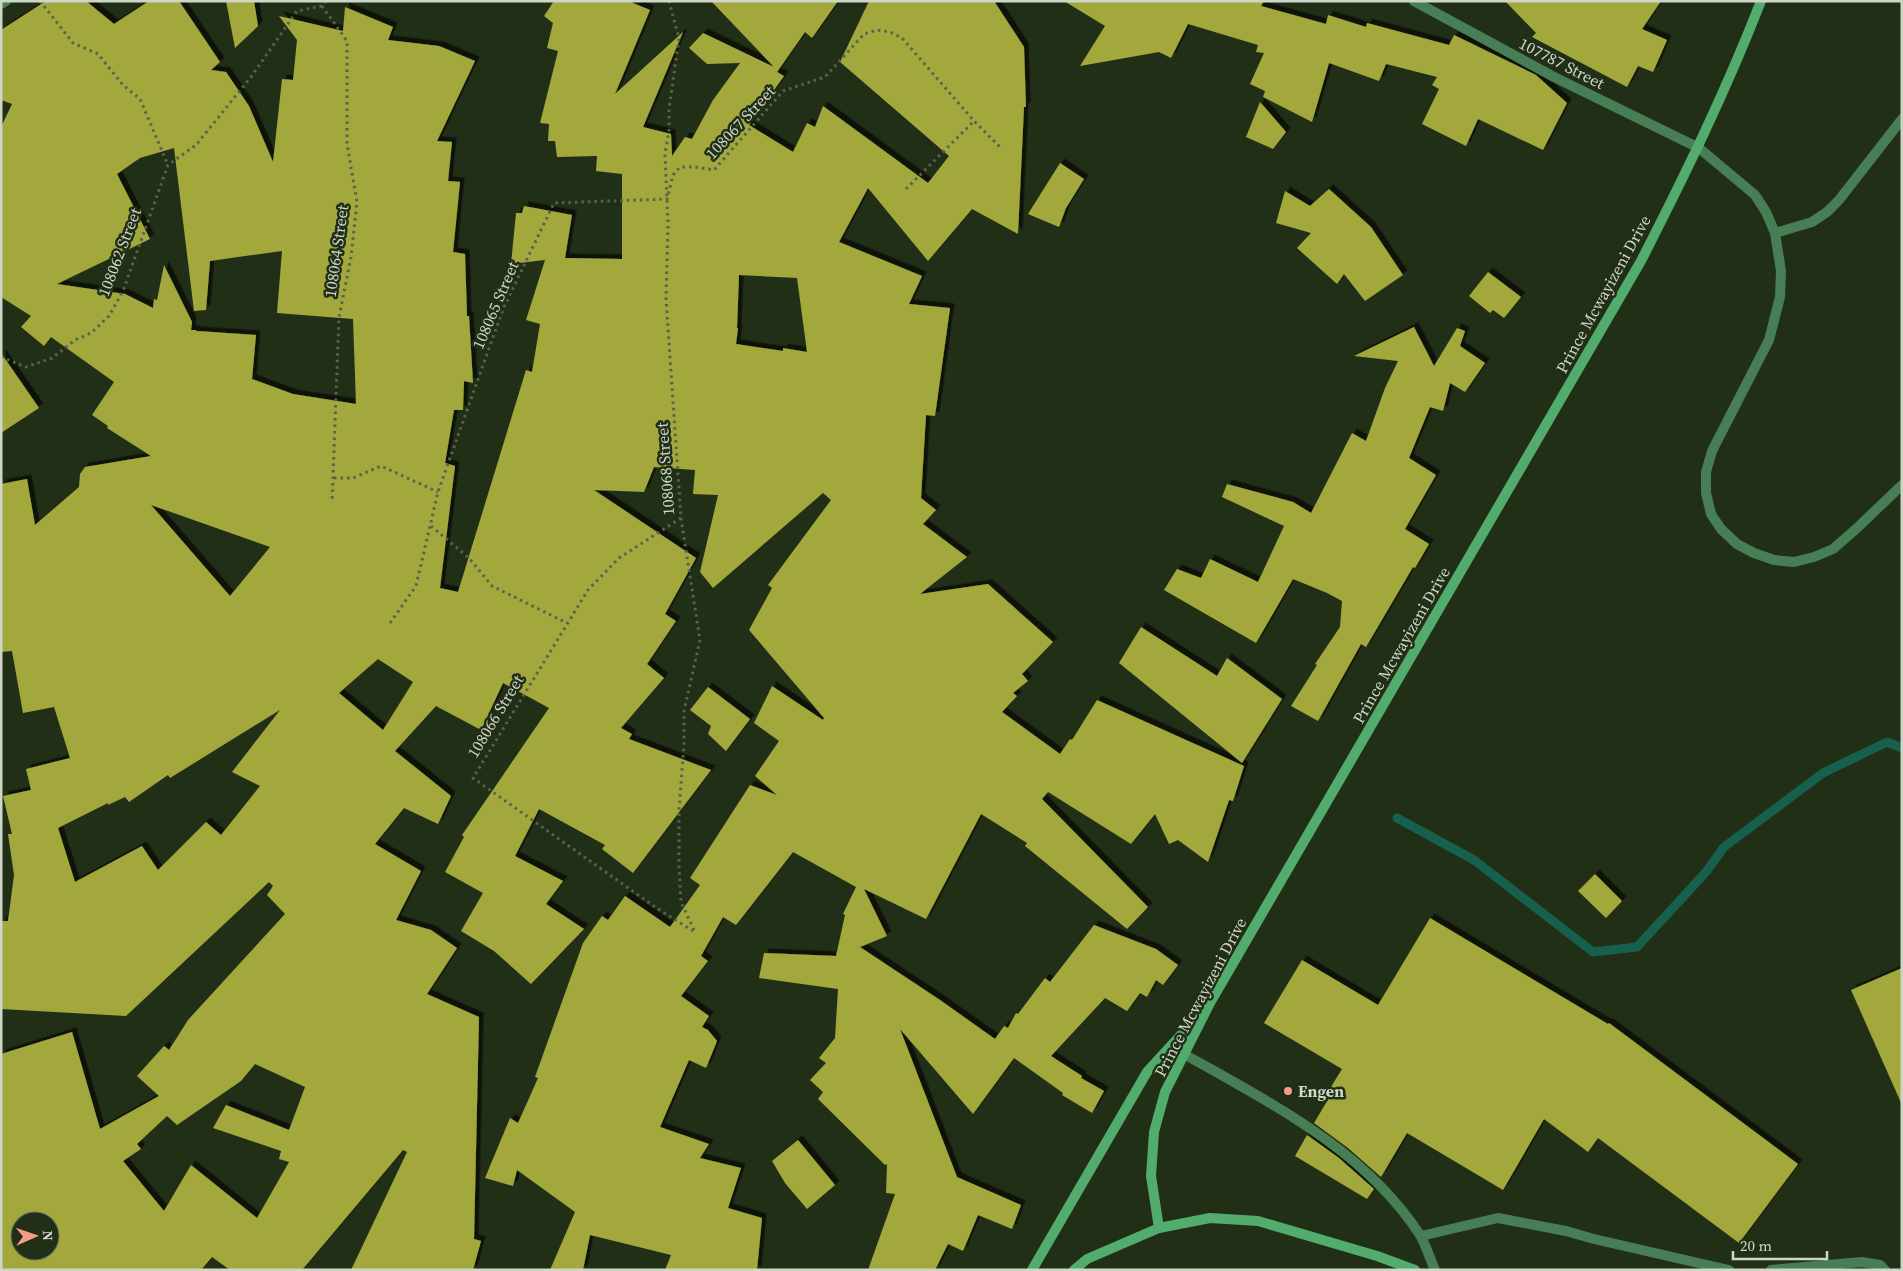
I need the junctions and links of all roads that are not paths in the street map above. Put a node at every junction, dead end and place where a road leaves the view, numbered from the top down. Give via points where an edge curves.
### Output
1 (6, 1) edge
2 (1414, 1) edge
3 (1761, 1) edge
4 (1, 4) edge
5 (1902, 119) edge
6 (1698, 148) junction
7 (1775, 233) junction
8 (1902, 485) edge
9 (1210, 1003) junction
10 (1184, 1054) junction
11 (1159, 1228) junction
12 (1421, 1236) junction
13 (1032, 1270) edge
14 (1074, 1270) edge
15 (1415, 1270) edge
16 (1435, 1270) edge
17 (1729, 1270) edge
18 (1771, 1270) edge
19 (1885, 1270) edge

1 - 4 street
2 - 6 street, 107787 Street via 1554,78
3 - 6 street, Prince Mcwayizeni Drive
5 - 7 street via 1827,212 1812,222
6 - 7 street, 107787 Street via 1755,195
6 - 9 street, Prince Mcwayizeni Drive via 1641,261
7 - 8 street, 107787 Street via 1781,271 1776,319 1769,340 1712,451 1706,472 1711,514 1737,544 1774,560 1794,562 1833,549
9 - 10 street, Prince Mcwayizeni Drive
9 - 13 street via 1146,1072
10 - 11 street, Prince Mcwayizeni Drive via 1165,1092 1154,1132 1151,1176
10 - 12 street via 1313,1129 1349,1156 1393,1200
11 - 14 street via 1087,1259
11 - 15 street via 1210,1218 1258,1221
12 - 16 street
12 - 17 street via 1498,1218
18 - 19 street via 1862,1262 1880,1264

